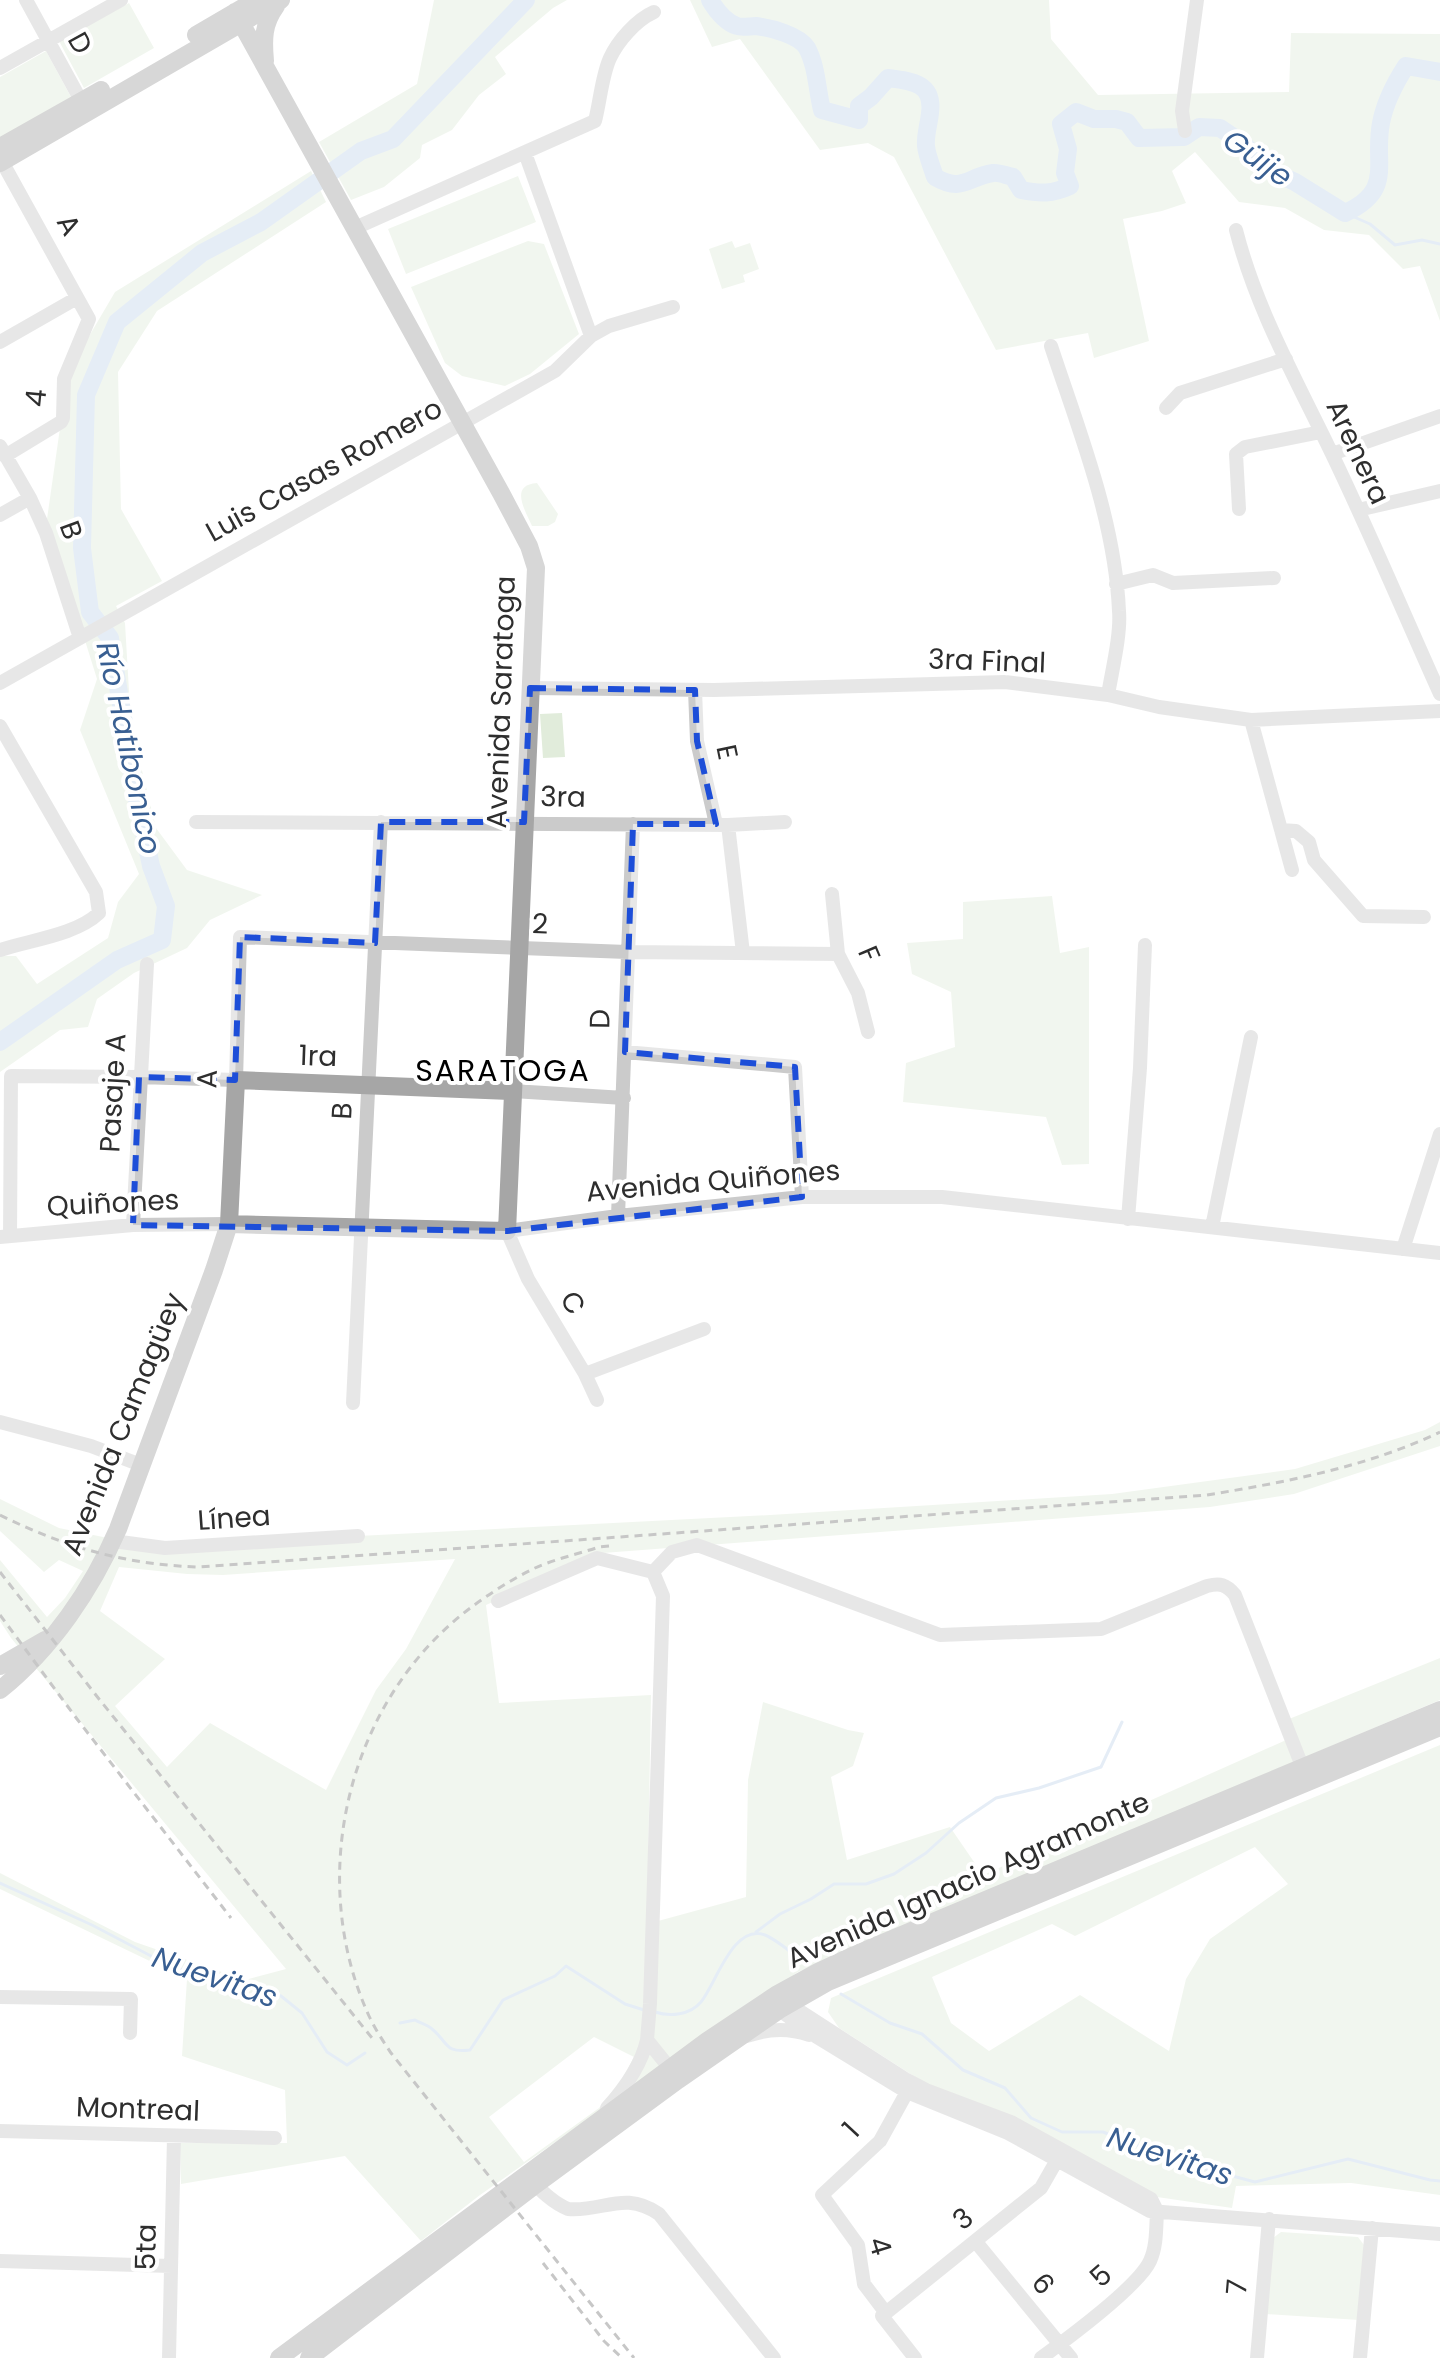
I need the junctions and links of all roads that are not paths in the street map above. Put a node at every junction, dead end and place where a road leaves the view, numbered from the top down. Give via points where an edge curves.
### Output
1 (26, 0) edge
2 (121, 0) edge
3 (1197, 0) edge
4 (271, 2) edge
5 (654, 12) dead end
6 (238, 18) junction
7 (217, 37) junction
8 (48, 40) junction
9 (262, 62) junction
10 (0, 68) edge
11 (84, 107) junction
12 (1185, 131) dead end
13 (525, 153) junction
14 (0, 157) edge
15 (355, 228) junction
16 (1236, 230) dead end
17 (77, 298) junction
18 (673, 307) dead end
19 (89, 319) joint
20 (591, 336) junction
21 (0, 342) edge
22 (1051, 346) dead end
23 (1286, 359) junction
24 (1166, 408) dead end
25 (1440, 416) edge
26 (461, 423) junction
27 (1321, 432) junction
28 (3, 451) edge
29 (1332, 454) junction
30 (1440, 491) edge
31 (30, 498) junction
32 (1239, 509) dead end
33 (1358, 510) junction
34 (0, 515) edge
35 (1274, 578) dead end
36 (1116, 584) junction
37 (85, 635) junction
38 (0, 683) edge
39 (530, 688) junction
40 (695, 690) junction
41 (1440, 694) edge
42 (1108, 695) junction
43 (1440, 711) edge
44 (1251, 720) junction
45 (0, 726) edge
46 (196, 822) dead end
47 (381, 822) junction
48 (524, 822) junction
49 (785, 822) dead end
50 (633, 824) junction
51 (722, 824) junction
52 (1281, 830) junction
53 (1292, 870) dead end
54 (832, 894) dead end
55 (1424, 917) dead end
56 (240, 937) joint
57 (375, 943) junction
58 (1145, 945) dead end
59 (519, 949) junction
60 (0, 950) edge
61 (627, 952) junction
62 (743, 953) junction
63 (838, 954) junction
64 (147, 964) dead end
65 (868, 1032) dead end
66 (1251, 1037) dead end
67 (625, 1052) junction
68 (139, 1077) junction
69 (236, 1080) junction
70 (369, 1086) junction
71 (513, 1091) junction
72 (624, 1098) junction
73 (1440, 1134) edge
74 (802, 1197) junction
75 (618, 1216) junction
76 (1128, 1219) junction
77 (229, 1224) junction
78 (133, 1225) junction
79 (1212, 1227) junction
80 (362, 1229) junction
81 (507, 1231) junction
82 (5, 1236) edge
83 (1403, 1249) junction
84 (1440, 1253) edge
85 (704, 1329) dead end
86 (585, 1374) junction
87 (597, 1400) dead end
88 (353, 1403) dead end
89 (0, 1422) edge
90 (141, 1465) junction
91 (358, 1536) dead end
92 (113, 1541) junction
93 (653, 1572) junction
94 (498, 1601) dead end
95 (4, 1674) edge
96 (1440, 1710) edge
97 (1440, 1727) edge
98 (1302, 1766) junction
99 (819, 1987) junction
100 (0, 1997) edge
101 (777, 2003) junction
102 (817, 2031) junction
103 (130, 2033) dead end
104 (648, 2033) junction
105 (736, 2039) junction
106 (674, 2074) junction
107 (907, 2092) junction
108 (594, 2123) junction
109 (0, 2131) edge
110 (174, 2137) junction
111 (275, 2138) dead end
112 (1060, 2154) junction
113 (530, 2179) junction
114 (822, 2195) joint
115 (1157, 2211) junction
116 (1269, 2219) junction
117 (1372, 2228) junction
118 (1440, 2234) edge
119 (976, 2242) junction
120 (0, 2261) edge
121 (171, 2266) junction
122 (884, 2315) junction
123 (1059, 2345) junction
124 (288, 2356) edge
125 (169, 2358) edge
126 (309, 2358) edge
127 (774, 2358) edge
128 (915, 2358) edge
129 (1041, 2358) edge
130 (1071, 2358) edge
131 (1257, 2358) edge
132 (1360, 2358) edge

1 - 8 street, D
2 - 8 street
3 - 12 street via 1182,111
4 - 6 main road
4 - 9 main road
5 - 13 street via 628,32 610,59 595,121
6 - 7 main road
6 - 9 main road, Avenida Saratoga
6 - 11 main road
7 - 9 main road via 242,42
7 - 11 main road
8 - 10 street
8 - 11 street, D
9 - 15 main road, Avenida Saratoga
11 - 14 main road
13 - 15 street
13 - 20 street
14 - 17 street, A
15 - 26 main road, Avenida Saratoga
16 - 23 street, Arenera
17 - 19 street, A
17 - 21 street
18 - 20 street, Luis Casas Romero
19 - 28 street, 4 via 64,379 61,422
20 - 26 street, Luis Casas Romero via 555,371
22 - 36 street via 1093,473
23 - 24 street via 1180,393
23 - 27 street, Arenera
25 - 29 street
26 - 37 street, Luis Casas Romero
26 - 39 main road, Avenida Saratoga via 536,568
27 - 29 street, Arenera
27 - 32 street via 1245,447 1236,454
28 - 31 street, B
29 - 33 street, Arenera
30 - 33 street
31 - 34 street
31 - 37 street, B
33 - 41 street, Arenera
35 - 36 street via 1173,583 1153,575
36 - 42 street via 1120,613
37 - 38 street, Luis Casas Romero
39 - 40 street, 3ra Final
39 - 48 main road, Avenida Saratoga
40 - 42 street, 3ra Final via 1005,682
40 - 51 street, E via 697,741
42 - 44 street, 3ra Final
43 - 44 street, 3ra Final
44 - 52 street
45 - 60 street via 96,892 99,913 75,928
46 - 47 street, 3ra
47 - 48 street, 3ra
47 - 57 street, B
48 - 50 street, 3ra
48 - 59 main road, Avenida Saratoga
49 - 51 street, 3ra
50 - 51 street, 3ra
50 - 61 street, D
51 - 62 street, E
52 - 53 street
52 - 55 street via 1296,831 1309,842 1314,860 1363,916
54 - 63 street, F
56 - 57 street, 2
56 - 69 street, A
57 - 59 street, 2
57 - 70 street, B
58 - 76 street
59 - 61 street, 2
59 - 71 main road, Avenida Saratoga
61 - 62 street, 2
61 - 67 street, D
62 - 63 street, 2
63 - 65 street, F via 858,993
64 - 68 street, Pasaje A
66 - 79 street
67 - 72 street, D
67 - 74 street via 795,1067
68 - 69 street, 1ra
68 - 78 street, Pasaje A
68 - 82 street, 1ra via 11,1076
69 - 70 main road, 1ra
69 - 77 main road, A
70 - 71 main road, 1ra
70 - 80 street, B
71 - 72 street, 1ra
71 - 81 main road, Avenida Saratoga
72 - 75 street, D
73 - 83 street
74 - 75 street, Avenida Quiñones
74 - 76 street, Avenida Quiñones via 942,1197
75 - 81 street, Avenida Quiñones
76 - 79 street, Avenida Quiñones
77 - 78 street, Quiñones
77 - 80 main road, Avenida Quiñones
77 - 90 main road, Avenida Camagüey
78 - 82 street, Quiñones
79 - 83 street, Avenida Quiñones
80 - 81 main road, Avenida Quiñones
80 - 88 street, B
81 - 86 street, C via 528,1279
83 - 84 street, Avenida Quiñones
85 - 86 street
86 - 87 street, C
89 - 90 street
90 - 92 main road, Avenida Camagüey
91 - 92 street, Línea via 165,1548
92 - 95 main road, Avenida Camagüey via 78,1603 33,1660
93 - 94 street via 597,1558
93 - 98 street via 672,1552 697,1545 940,1635 1101,1629 1207,1586 1227,1586
93 - 104 street via 663,1596
96 - 98 main road, Avenida Ignacio Agramonte
97 - 99 main road, Avenida Ignacio Agramonte
98 - 101 main road, Avenida Ignacio Agramonte via 861,1952 818,1972
99 - 101 main road, Avenida Ignacio Agramonte
99 - 102 street via 811,2005
100 - 103 street via 131,1999
101 - 102 street
101 - 105 main road, Avenida Ignacio Agramonte
101 - 106 main road, Avenida Ignacio Agramonte
102 - 105 street via 762,2030
102 - 107 street
102 - 112 street via 926,2090 1011,2122
104 - 106 street
104 - 108 street via 630,2080
105 - 106 main road, Avenida Ignacio Agramonte
106 - 108 main road, Avenida Ignacio Agramonte
106 - 113 main road, Avenida Ignacio Agramonte
107 - 112 street
107 - 114 street, 1 via 880,2141
108 - 113 main road, Avenida Ignacio Agramonte
109 - 110 street, Montreal
110 - 111 street, Montreal
110 - 121 street, 5ta
112 - 115 street via 1151,2199
112 - 119 street, 3 via 1041,2188
113 - 124 main road, Avenida Ignacio Agramonte
113 - 126 main road, Avenida Ignacio Agramonte
113 - 127 street via 568,2209 633,2202 659,2214
114 - 122 street, 4 via 858,2245 864,2284
115 - 116 street
115 - 123 street, 5 via 1147,2268
116 - 117 street
116 - 131 street, 7
117 - 118 street
117 - 132 street
119 - 122 street, 3
119 - 123 street, 6
120 - 121 street
121 - 125 street, 5ta
122 - 128 street, 4
123 - 129 street, 5
123 - 130 street, 6

